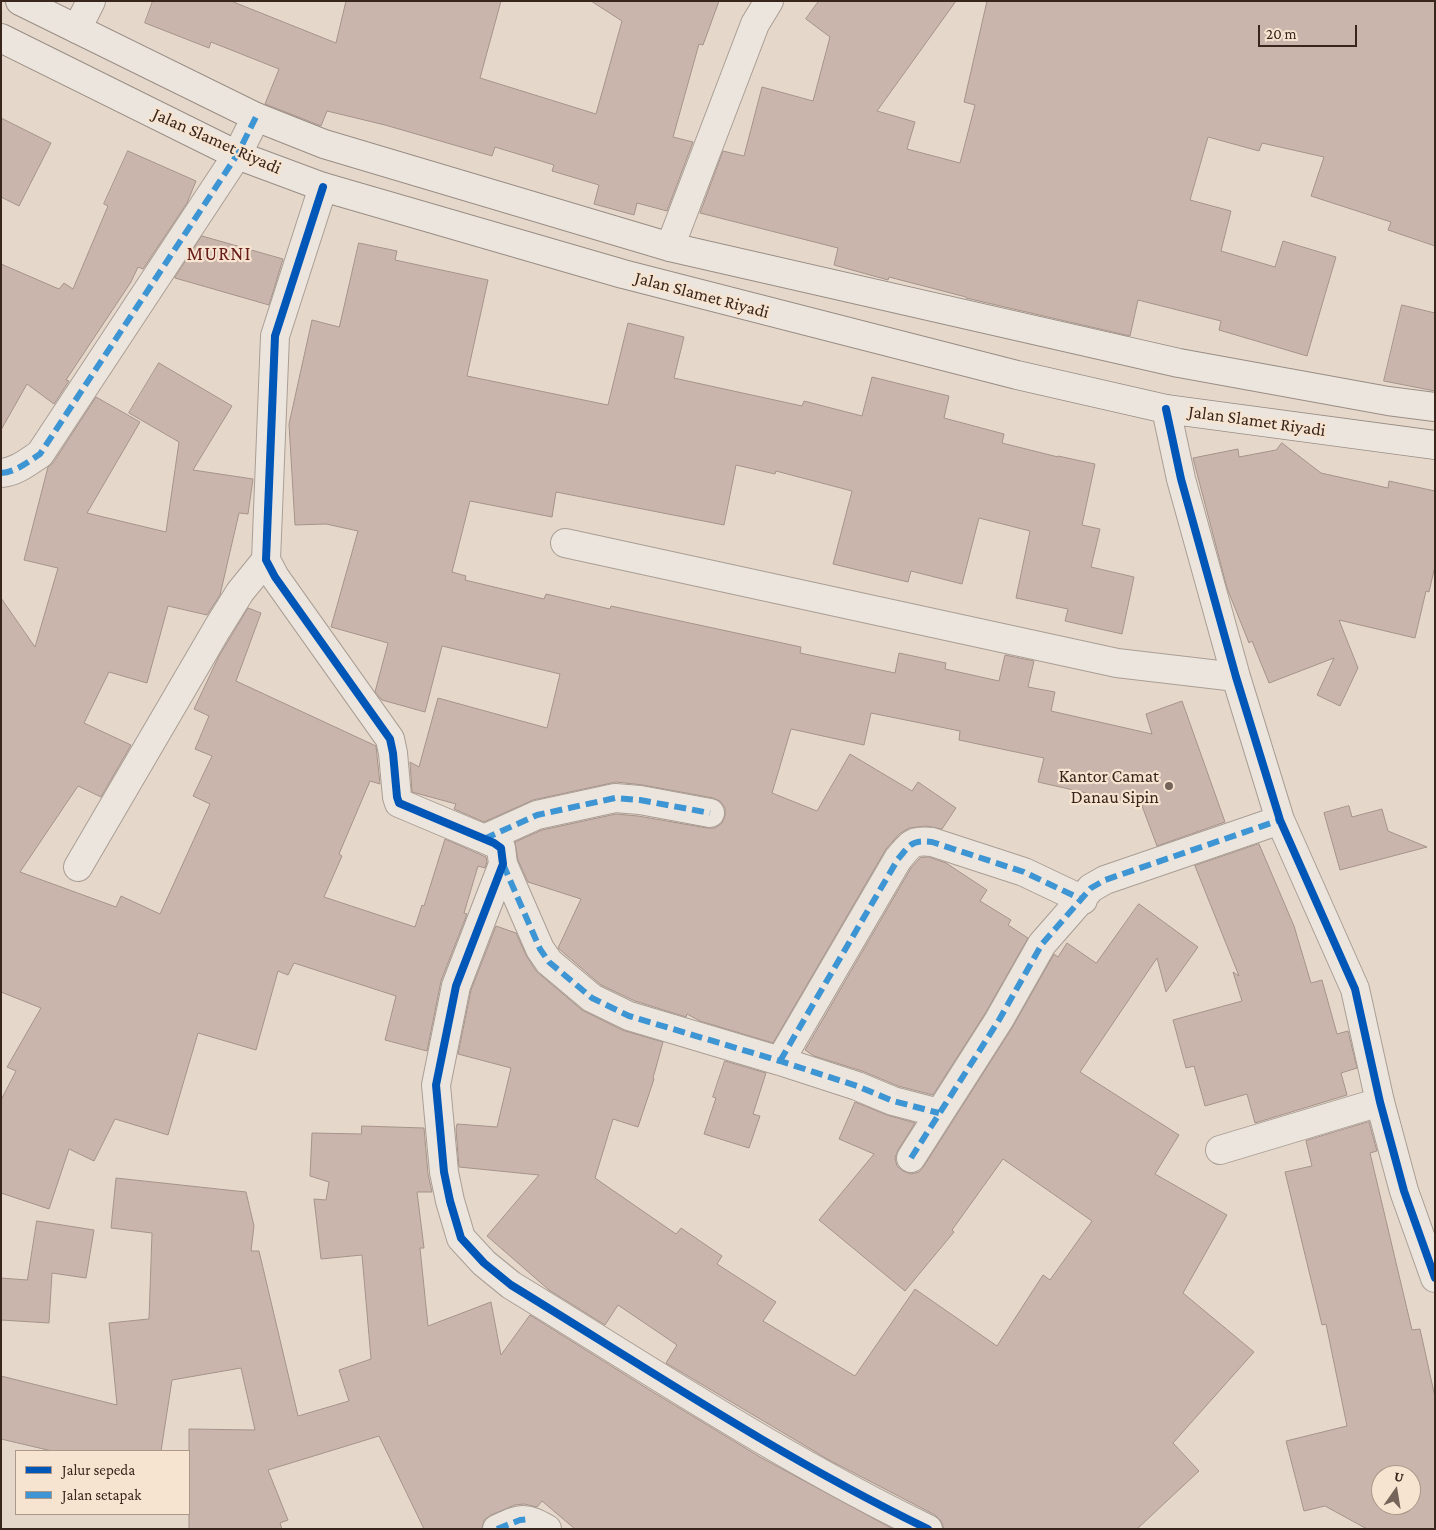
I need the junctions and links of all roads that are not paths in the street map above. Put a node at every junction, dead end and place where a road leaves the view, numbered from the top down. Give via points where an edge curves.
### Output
1 (20, 1) edge
2 (91, 1) edge
3 (769, 1) edge
4 (77, 29) junction
5 (1, 38) edge
6 (256, 117) junction
7 (236, 155) junction
8 (323, 187) junction
9 (670, 247) junction
10 (832, 284) junction
11 (823, 326) junction
12 (1435, 407) edge
13 (1166, 409) junction
14 (1435, 445) edge
15 (1, 474) edge
16 (565, 543) dead end
17 (266, 560) junction
18 (1236, 677) junction
19 (710, 813) dead end
20 (1280, 820) junction
21 (484, 839) junction
22 (503, 864) junction
23 (78, 868) dead end
24 (1083, 900) junction
25 (780, 1061) junction
26 (1380, 1102) junction
27 (939, 1113) junction
28 (1220, 1150) dead end
29 (911, 1158) dead end
30 (1435, 1278) edge
31 (496, 1529) edge
32 (547, 1529) edge
33 (928, 1529) edge

1 - 4 street
2 - 4 street
3 - 9 street via 755,24
4 - 6 street
5 - 7 street, Jalan Slamet Riyadi
6 - 7 street
6 - 9 street via 324,144
7 - 8 street, Jalan Slamet Riyadi
7 - 15 street via 40,454 26,464
8 - 11 street, Jalan Slamet Riyadi via 623,274
8 - 17 street via 275,336
9 - 10 street
10 - 11 street
10 - 12 street via 1179,363
11 - 13 street, Jalan Slamet Riyadi
13 - 14 street, Jalan Slamet Riyadi
13 - 18 street via 1181,479
16 - 18 street via 1117,663
17 - 21 street via 390,739 399,802
17 - 23 street via 216,629
18 - 20 street
19 - 21 street via 615,798 536,815
20 - 24 street via 1104,880
20 - 26 street via 1355,989
21 - 22 street via 500,848
22 - 25 street via 540,949 549,962 592,998 629,1016
22 - 33 street via 456,986 436,1085 444,1172 461,1238 511,1285 751,1432
24 - 25 street via 1024,872 932,842 911,844 898,859
24 - 27 street via 1042,944 999,1020
25 - 27 street via 893,1101
26 - 28 street
26 - 30 street via 1404,1190
27 - 29 street
31 - 32 street via 530,1519

